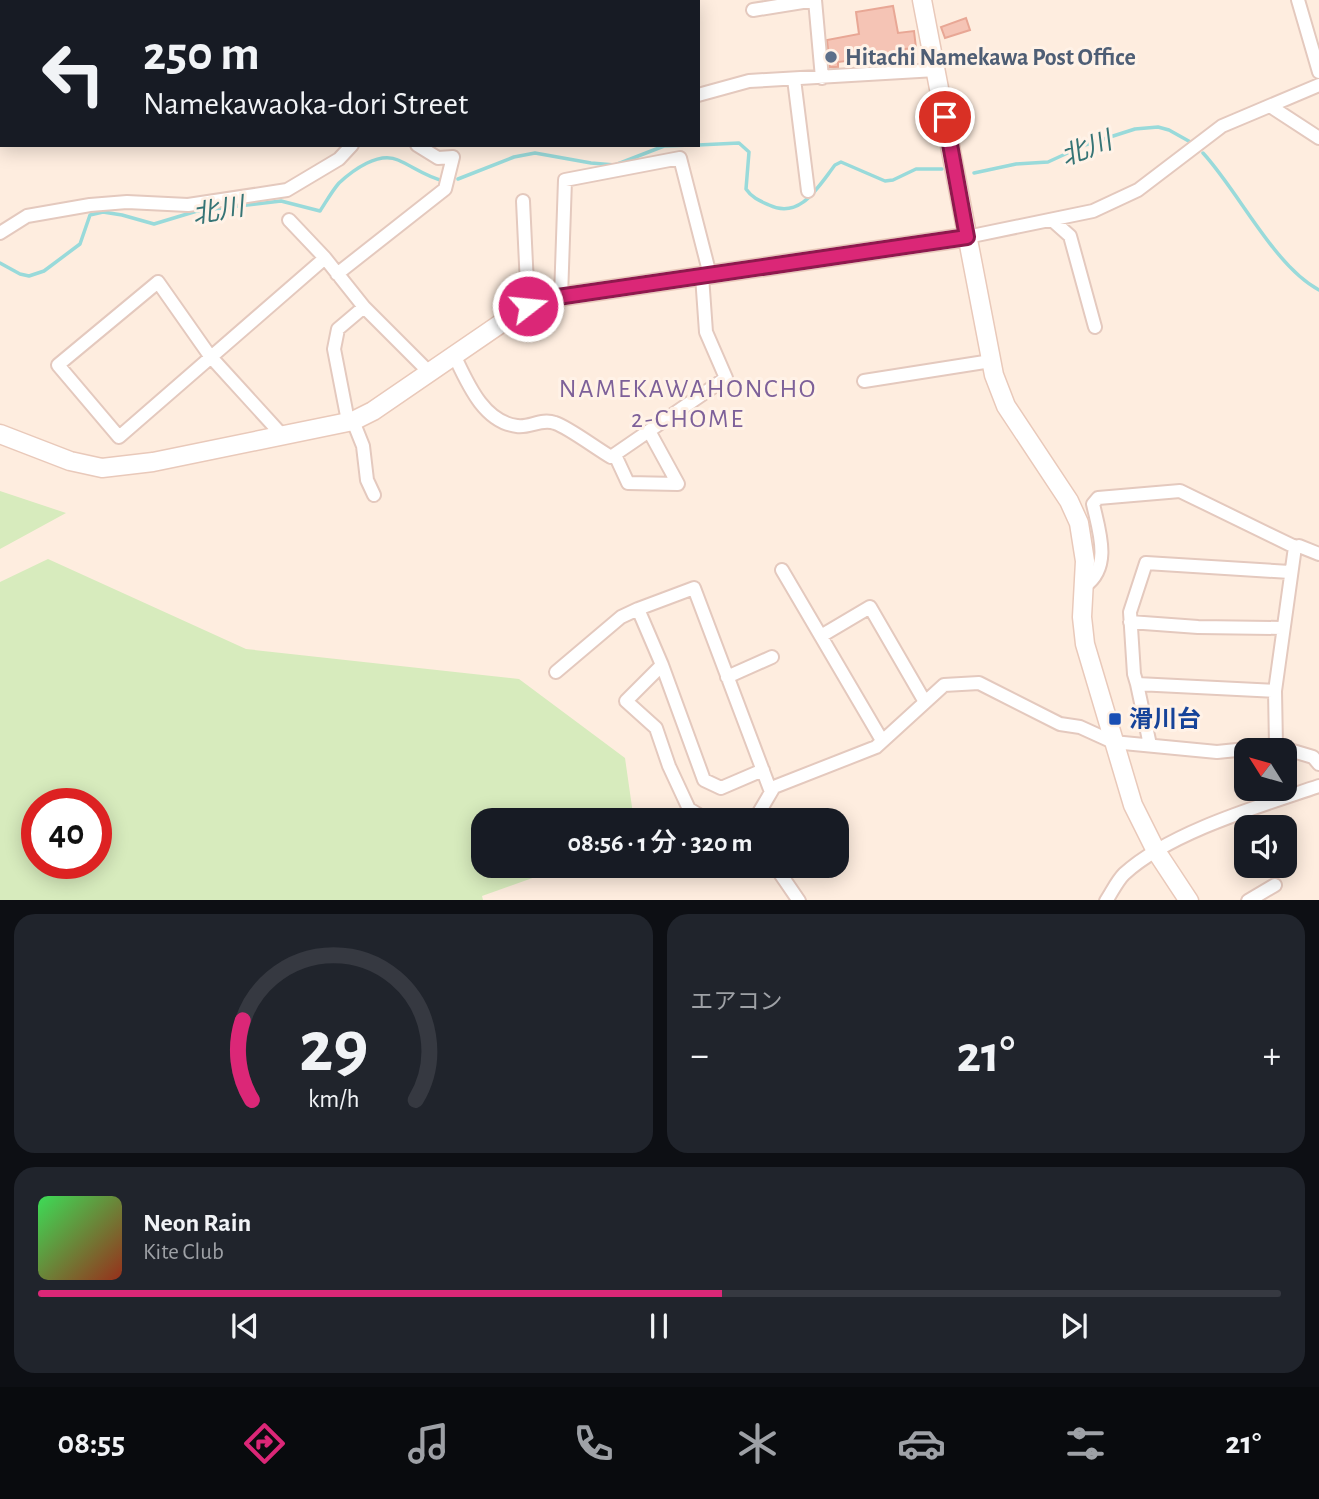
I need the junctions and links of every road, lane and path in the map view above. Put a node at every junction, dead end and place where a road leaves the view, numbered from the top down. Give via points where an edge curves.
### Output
1 (922, 0) edge
2 (1298, 0) edge
3 (753, 10) dead end
4 (936, 69) junction
5 (1319, 72) edge
6 (822, 78) junction
7 (794, 79) junction
8 (1319, 85) edge
9 (700, 94) edge
10 (1270, 106) junction
11 (1319, 138) edge
12 (350, 147) edge
13 (419, 147) edge
14 (808, 191) dead end
15 (523, 201) dead end
16 (289, 219) dead end
17 (1052, 220) junction
18 (0, 233) edge
19 (967, 237) junction
20 (325, 258) junction
21 (337, 274) junction
22 (706, 275) junction
23 (561, 297) junction
24 (528, 306) junction
25 (364, 307) junction
26 (1095, 327) dead end
27 (454, 355) junction
28 (210, 356) junction
29 (991, 361) junction
30 (429, 372) junction
31 (864, 381) dead end
32 (351, 421) junction
33 (649, 431) junction
34 (0, 434) edge
35 (282, 435) junction
36 (615, 454) junction
37 (374, 495) dead end
38 (1295, 547) junction
39 (1319, 554) edge
40 (782, 570) dead end
41 (1290, 572) junction
42 (1084, 586) junction
43 (639, 609) junction
44 (1130, 622) junction
45 (1282, 628) junction
46 (821, 636) junction
47 (772, 657) dead end
48 (662, 665) junction
49 (556, 671) dead end
50 (727, 677) junction
51 (1137, 684) junction
52 (1275, 691) junction
53 (925, 702) junction
54 (880, 737) dead end
55 (1276, 738) edge
56 (1114, 742) junction
57 (1150, 745) junction
58 (1234, 750) edge
59 (1297, 752) edge
60 (1319, 764) edge
61 (763, 770) junction
62 (1319, 786) edge
63 (771, 792) junction
64 (689, 808) edge
65 (762, 808) edge
66 (1156, 851) junction
67 (783, 878) edge
68 (1275, 885) dead end
69 (798, 900) edge
70 (1107, 900) edge
71 (1188, 900) edge
72 (1250, 900) edge

1 - 4 street
2 - 5 street
3 - 6 street via 815,0
4 - 6 street
4 - 19 street
6 - 7 street
7 - 9 street via 749,81
7 - 14 street
8 - 10 street
10 - 11 street
10 - 17 street via 1222,126 1138,190 1093,211
12 - 18 street via 339,159 288,190 188,205 90,205 27,216
13 - 21 street via 438,158 453,157 445,189
15 - 24 street
16 - 20 street
17 - 19 street
17 - 26 street via 1070,236
19 - 22 street
19 - 29 street
20 - 21 street
20 - 28 street
21 - 25 street
22 - 23 street
22 - 23 street via 680,158 565,180
22 - 33 street via 706,332 726,378
23 - 24 street
24 - 27 street
25 - 30 street
25 - 32 street via 338,329 334,349
27 - 30 street
27 - 36 street via 481,404 494,416 515,426 555,423 611,457
28 - 28 street via 158,282 58,365 119,437
28 - 35 street
29 - 31 street
29 - 42 street via 1006,405 1079,523
30 - 32 street
32 - 35 street
32 - 37 street via 363,446 367,480
33 - 36 street
33 - 36 street via 678,484 628,483
34 - 35 street via 102,468
38 - 39 street
38 - 41 street
38 - 42 street via 1180,491 1098,498 1093,504 1101,537 1100,571
40 - 46 street
41 - 44 street via 1146,563
41 - 45 street
42 - 56 street via 1085,644
43 - 48 street
43 - 49 street via 621,617
43 - 50 street via 694,588
44 - 45 street
44 - 51 street
45 - 52 street
46 - 53 street via 870,607
46 - 54 street
47 - 50 street
48 - 61 street via 704,780 721,788
48 - 64 street via 626,701 656,728
50 - 61 street
51 - 52 street
51 - 57 street
52 - 55 street
53 - 56 street via 944,685 979,683 1060,724
53 - 63 street via 876,747
56 - 57 street
56 - 66 street via 1133,805
57 - 58 street
59 - 60 street
61 - 63 street
62 - 66 street via 1219,821
63 - 65 street
66 - 70 street via 1122,875
66 - 71 street
67 - 69 street
68 - 72 street

